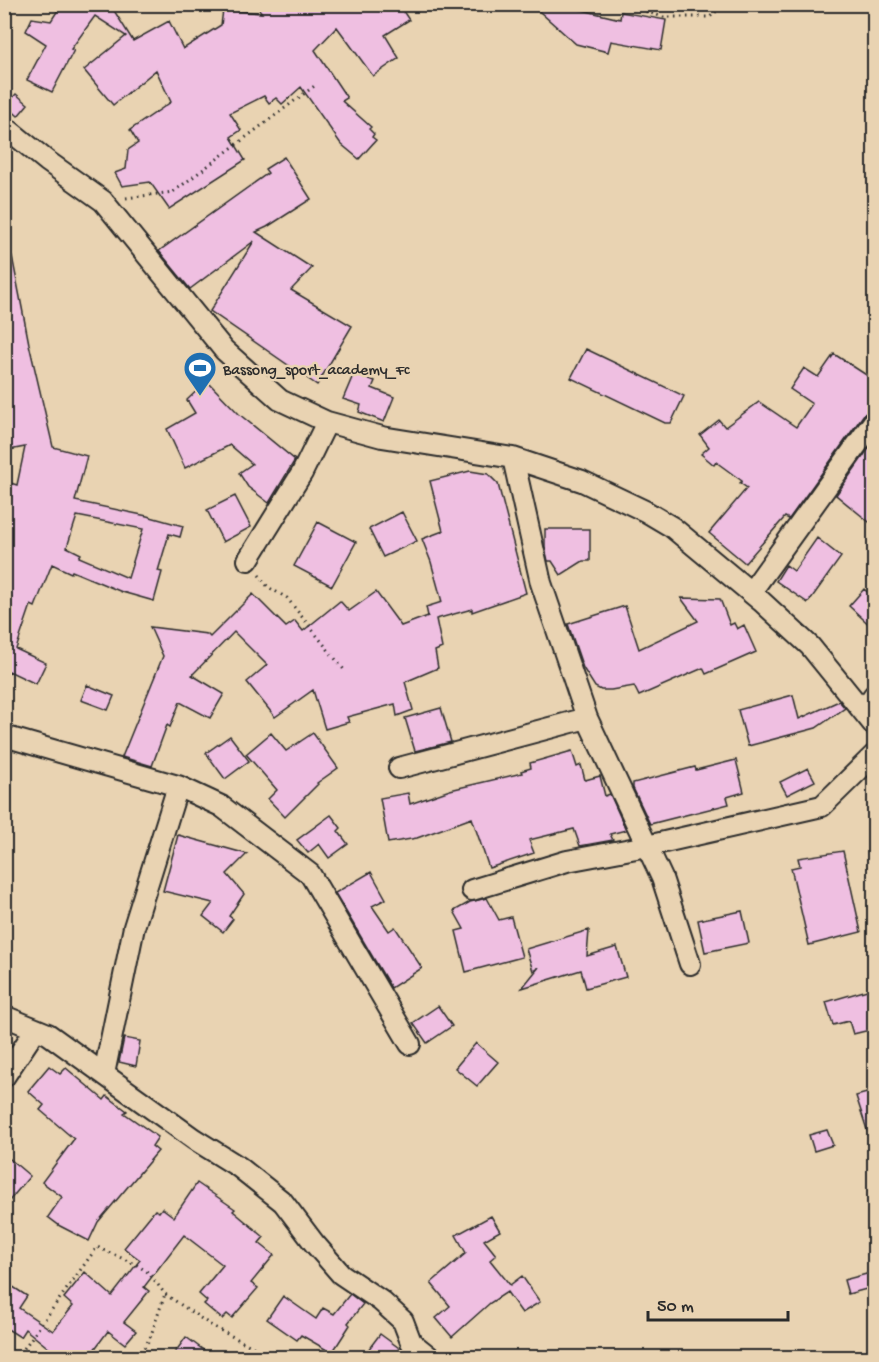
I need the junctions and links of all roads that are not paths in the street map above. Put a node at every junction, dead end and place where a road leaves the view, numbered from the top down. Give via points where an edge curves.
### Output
1 (4, 126) edge
2 (874, 421) edge
3 (327, 422) junction
4 (513, 458) junction
5 (248, 560) road end
6 (751, 592) junction
7 (871, 710) edge
8 (587, 718) junction
9 (4, 736) edge
10 (874, 755) edge
11 (399, 768) dead end
12 (178, 786) junction
13 (647, 846) junction
14 (472, 890) dead end
15 (690, 964) dead end
16 (4, 1016) edge
17 (36, 1029) junction
18 (410, 1044) dead end
19 (104, 1074) junction
20 (4, 1077) edge
21 (431, 1358) edge

1 - 3 street via 103,201 224,350 280,400
2 - 6 street
3 - 4 street via 382,437
3 - 5 street via 302,473
4 - 6 street via 582,481 645,511 672,527
4 - 8 street via 541,583
6 - 7 street
8 - 11 street
8 - 13 street
9 - 12 street
10 - 13 street via 822,806
12 - 18 street via 221,806 310,874
12 - 19 street via 134,927
13 - 14 street via 567,861
13 - 15 street via 662,878
16 - 17 street
17 - 19 street
17 - 20 street
19 - 21 street via 283,1202 341,1274 381,1301 403,1322 411,1342

